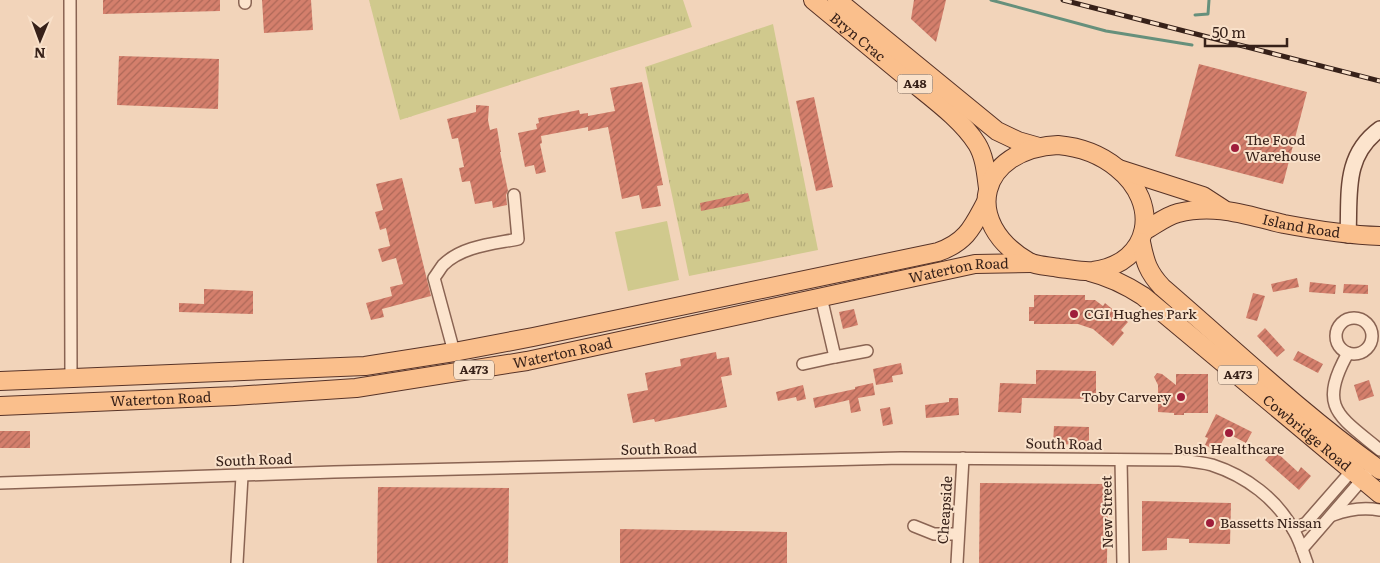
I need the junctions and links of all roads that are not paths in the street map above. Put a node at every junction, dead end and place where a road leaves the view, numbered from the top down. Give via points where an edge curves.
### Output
1 (70, 0) edge
2 (813, 0) edge
3 (837, 0) edge
4 (1380, 129) edge
5 (1039, 147) junction
6 (1118, 168) junction
7 (514, 195) dead end
8 (987, 195) junction
9 (1223, 209) junction
10 (1348, 235) junction
11 (1142, 236) junction
12 (1380, 236) edge
13 (1030, 263) junction
14 (1087, 272) junction
15 (821, 297) junction
16 (867, 350) dead end
17 (454, 352) junction
18 (1348, 353) dead end
19 (835, 357) junction
20 (803, 364) dead end
21 (71, 379) junction
22 (0, 381) edge
23 (0, 406) edge
24 (963, 458) junction
25 (1121, 460) junction
26 (1368, 466) edge
27 (242, 476) junction
28 (0, 483) edge
29 (1380, 494) edge
30 (1380, 510) edge
31 (1332, 515) junction
32 (914, 526) dead end
33 (1294, 529) junction
34 (958, 534) junction
35 (1302, 549) junction
36 (237, 563) edge
37 (957, 563) edge
38 (1123, 563) edge
39 (1307, 563) edge

1 - 21 street
2 - 8 main road, Bryn Crac / A48 via 968,132 982,155
3 - 5 main road, Bryn Crac / A48 via 997,130
4 - 10 street via 1365,142 1354,162
5 - 6 main road, A48 via 1058,145 1080,149
5 - 8 main road, A48 via 1006,161 998,169
6 - 9 main road, A48 via 1203,196
6 - 11 main road, A48 via 1141,200 1144,212
7 - 17 street via 518,239 459,254 434,278
8 - 13 main road, A48 via 988,214 997,233
8 - 17 main road, Waterton Road / A473 via 965,237 938,252
9 - 10 main road, Island Road / A48
9 - 11 main road, A48 via 1177,213
10 - 12 main road, Island Road / A48
11 - 14 main road, A48 via 1125,260
11 - 26 main road, Cowbridge Road / A473 via 1146,266 1162,287
13 - 14 main road, A48
13 - 15 main road, Waterton Road / A473 via 975,264
14 - 26 main road, Cowbridge Road / A473 via 1107,276 1129,287
15 - 19 street
15 - 23 main road, Waterton Road / A473 via 527,361 356,388
16 - 19 street
17 - 21 main road, Waterton Road / A473 via 365,366
18 - 26 street via 1336,375 1334,401
19 - 20 street
21 - 22 main road, Waterton Road / A473
24 - 25 street, South Road
24 - 27 street, South Road
24 - 34 street, Cheapside
25 - 33 street, South Road via 1178,460 1210,464 1240,476 1258,488
25 - 38 street, New Street
26 - 29 main road, Cowbridge Road / A473
26 - 31 street
26 - 33 street via 1306,523
27 - 28 street, South Road
27 - 36 street
30 - 31 street via 1354,509
31 - 35 street
32 - 34 street via 934,534
33 - 35 street, South Road
34 - 37 street, Cheapside
35 - 39 street, South Road

